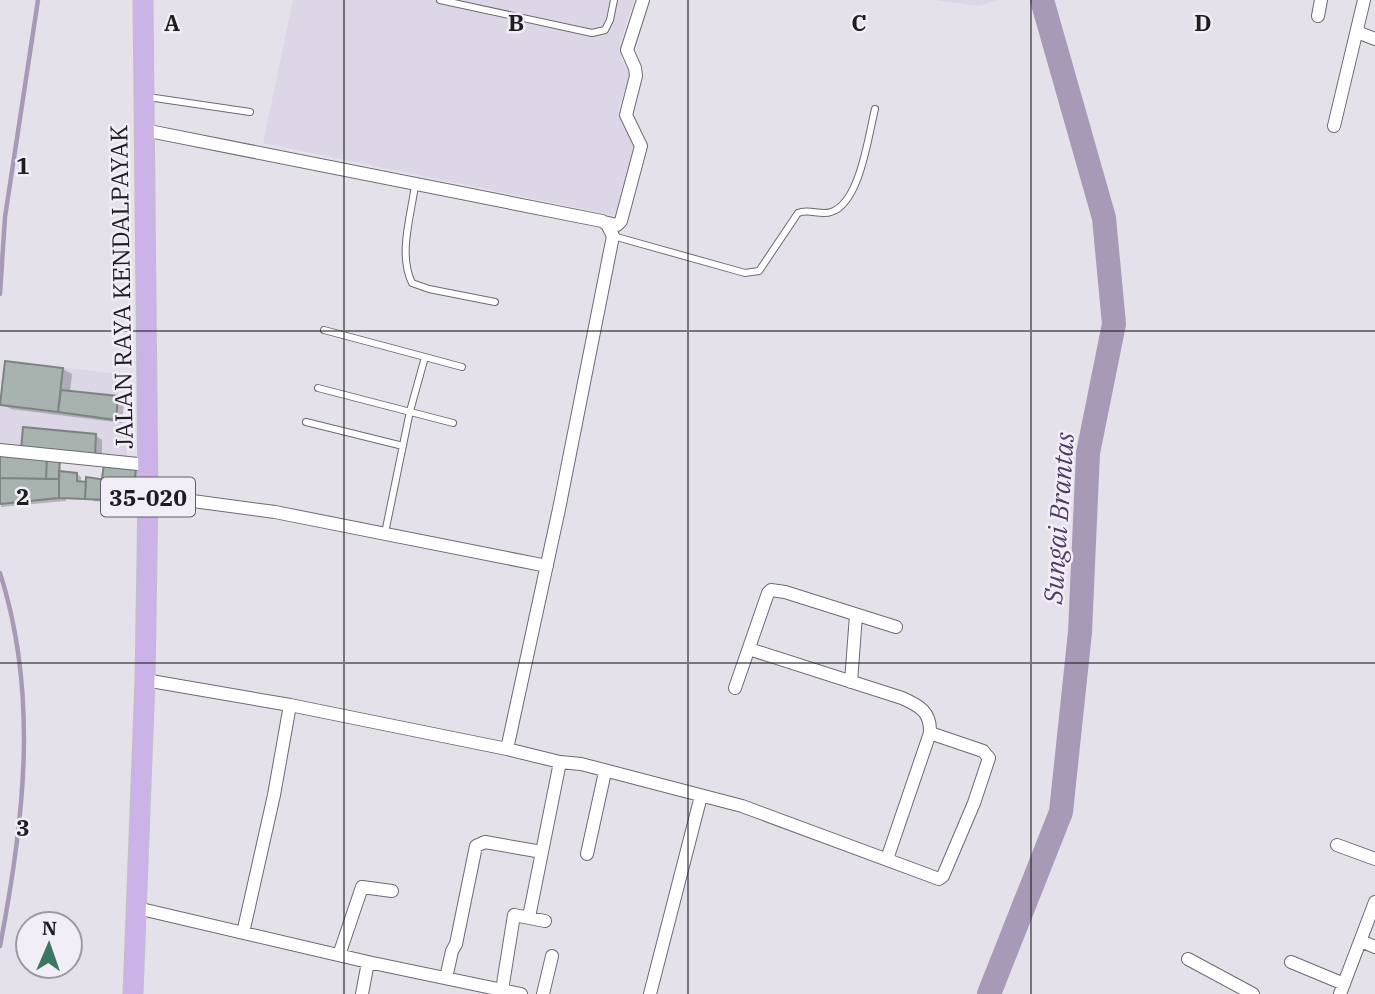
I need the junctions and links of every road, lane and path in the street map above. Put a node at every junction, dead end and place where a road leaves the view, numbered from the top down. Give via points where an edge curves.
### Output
1 (142, 0) edge
2 (440, 0) edge
3 (614, 0) edge
4 (643, 0) edge
5 (1321, 0) edge
6 (1364, 0) edge
7 (1318, 16) dead end
8 (1357, 32) junction
9 (1375, 39) edge
10 (143, 97) junction
11 (875, 109) dead end
12 (250, 112) dead end
13 (1334, 126) dead end
14 (144, 130) junction
15 (415, 185) junction
16 (604, 222) junction
17 (613, 236) junction
18 (495, 302) dead end
19 (324, 330) dead end
20 (425, 357) junction
21 (462, 367) dead end
22 (318, 388) dead end
23 (410, 411) junction
24 (306, 422) dead end
25 (453, 424) dead end
26 (403, 446) junction
27 (0, 450) edge
28 (148, 465) junction
29 (148, 495) junction
30 (385, 533) junction
31 (547, 566) junction
32 (856, 615) junction
33 (896, 628) dead end
34 (748, 649) junction
35 (145, 680) junction
36 (851, 681) junction
37 (735, 688) dead end
38 (290, 705) junction
39 (930, 733) junction
40 (507, 749) junction
41 (560, 762) junction
42 (605, 772) junction
43 (701, 796) junction
44 (1337, 845) dead end
45 (542, 852) junction
46 (587, 854) dead end
47 (887, 859) junction
48 (1375, 859) edge
49 (392, 891) dead end
50 (1375, 902) edge
51 (137, 908) junction
52 (529, 917) junction
53 (545, 921) dead end
54 (243, 933) junction
55 (1361, 941) junction
56 (1375, 947) edge
57 (339, 955) junction
58 (552, 956) dead end
59 (1188, 959) dead end
60 (368, 962) junction
61 (1291, 962) dead end
62 (446, 978) junction
63 (1342, 989) edge
64 (502, 990) junction
65 (133, 994) edge
66 (362, 994) edge
67 (522, 994) edge
68 (543, 994) edge
69 (650, 994) edge
70 (1253, 994) edge

1 - 10 main road, JALAN RAYA KENDALPAYAK / 35-020
2 - 3 lane via 592,33 608,25
4 - 16 street via 626,50 636,76 626,115 641,146 621,221 617,225
5 - 7 street
6 - 8 street
8 - 9 street
8 - 13 street
10 - 12 lane
10 - 14 main road, JALAN RAYA KENDALPAYAK / 35-020
11 - 17 lane via 853,190 844,205 829,213 798,213 759,271 745,273
14 - 15 street
14 - 28 main road, JALAN RAYA KENDALPAYAK / 35-020
15 - 16 street
15 - 18 lane via 405,255 412,283
16 - 17 street
17 - 31 street
19 - 20 lane
20 - 21 lane
20 - 23 lane
22 - 23 lane
23 - 25 lane
23 - 26 lane
24 - 26 lane
26 - 30 lane
27 - 28 street
28 - 29 main road, JALAN RAYA KENDALPAYAK / 35-020
29 - 30 street
29 - 35 main road, JALAN RAYA KENDALPAYAK / 35-020
30 - 31 street
31 - 40 street
32 - 33 street
32 - 34 street via 771,590
32 - 36 street
34 - 36 street
34 - 37 street
35 - 38 street
35 - 51 main road, JALAN RAYA KENDALPAYAK / 35-020
36 - 39 street via 919,706 928,717
38 - 40 street
38 - 54 street
39 - 47 street
39 - 47 street via 986,753 981,784 941,878
40 - 41 street
41 - 42 street
41 - 45 street
42 - 43 street
42 - 46 street
43 - 47 street via 752,809
43 - 69 street
44 - 48 street
45 - 52 street
45 - 62 street via 485,842 476,846
49 - 57 street via 362,887
50 - 55 street
51 - 54 street
51 - 65 main road, JALAN RAYA KENDALPAYAK / 35-020
52 - 53 street
52 - 64 street via 514,915
54 - 57 street
55 - 56 street
55 - 63 street
57 - 60 street
58 - 68 street
59 - 70 street
60 - 62 street
60 - 66 street
61 - 63 street
62 - 64 street
64 - 67 street

